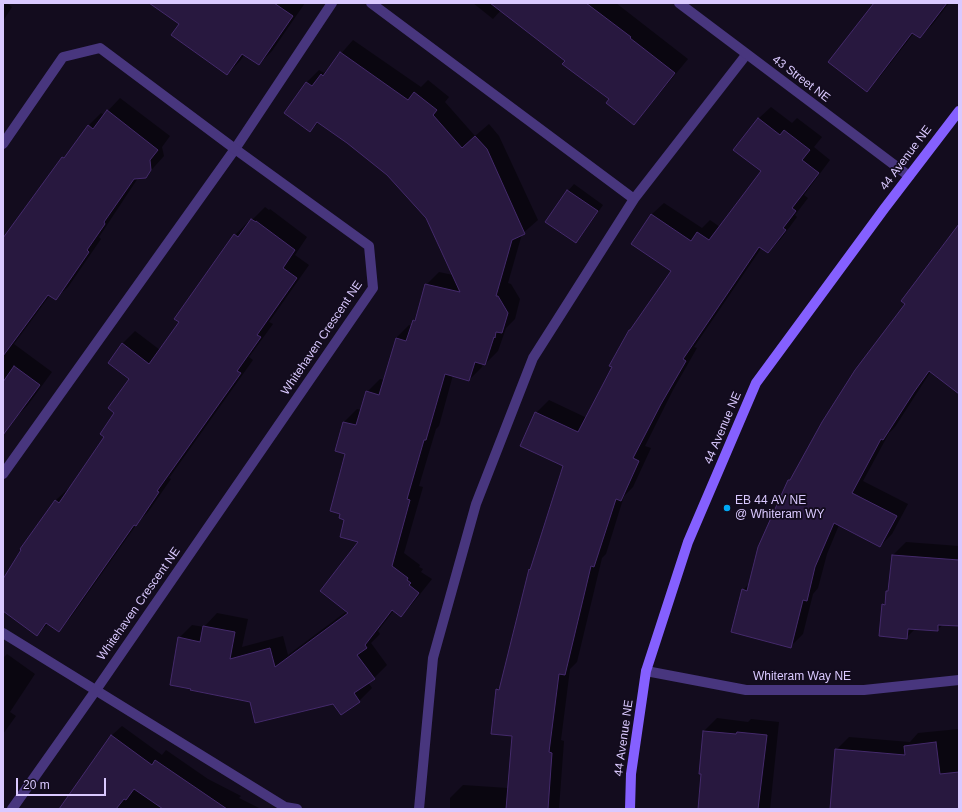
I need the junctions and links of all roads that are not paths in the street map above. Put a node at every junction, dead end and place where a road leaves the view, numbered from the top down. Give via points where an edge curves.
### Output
1 (332, 3) edge
2 (371, 3) edge
3 (679, 3) edge
4 (746, 55) junction
5 (959, 111) edge
6 (3, 144) edge
7 (235, 149) junction
8 (909, 176) junction
9 (634, 199) junction
10 (3, 474) edge
11 (3, 633) edge
12 (646, 672) junction
13 (959, 680) edge
14 (96, 690) junction
15 (12, 809) edge
16 (297, 809) edge
17 (419, 809) edge
18 (630, 809) edge

1 - 7 street
2 - 9 street
3 - 4 street, 43 Street NE
4 - 8 street, 43 Street NE
4 - 9 street
5 - 8 street, 44 Avenue NE
6 - 7 street, Whitehaven Crescent NE via 63,57 100,48
7 - 10 street
7 - 14 street, Whitehaven Crescent NE via 369,246 374,288
8 - 12 street, 44 Avenue NE via 756,383 688,542
9 - 17 street via 533,358 476,504 433,658
11 - 14 street
12 - 13 street, Whiteram Way NE via 746,690 864,690
12 - 18 street, 44 Avenue NE via 631,774
14 - 15 street, Whitehaven Crescent NE
14 - 16 street via 285,807

